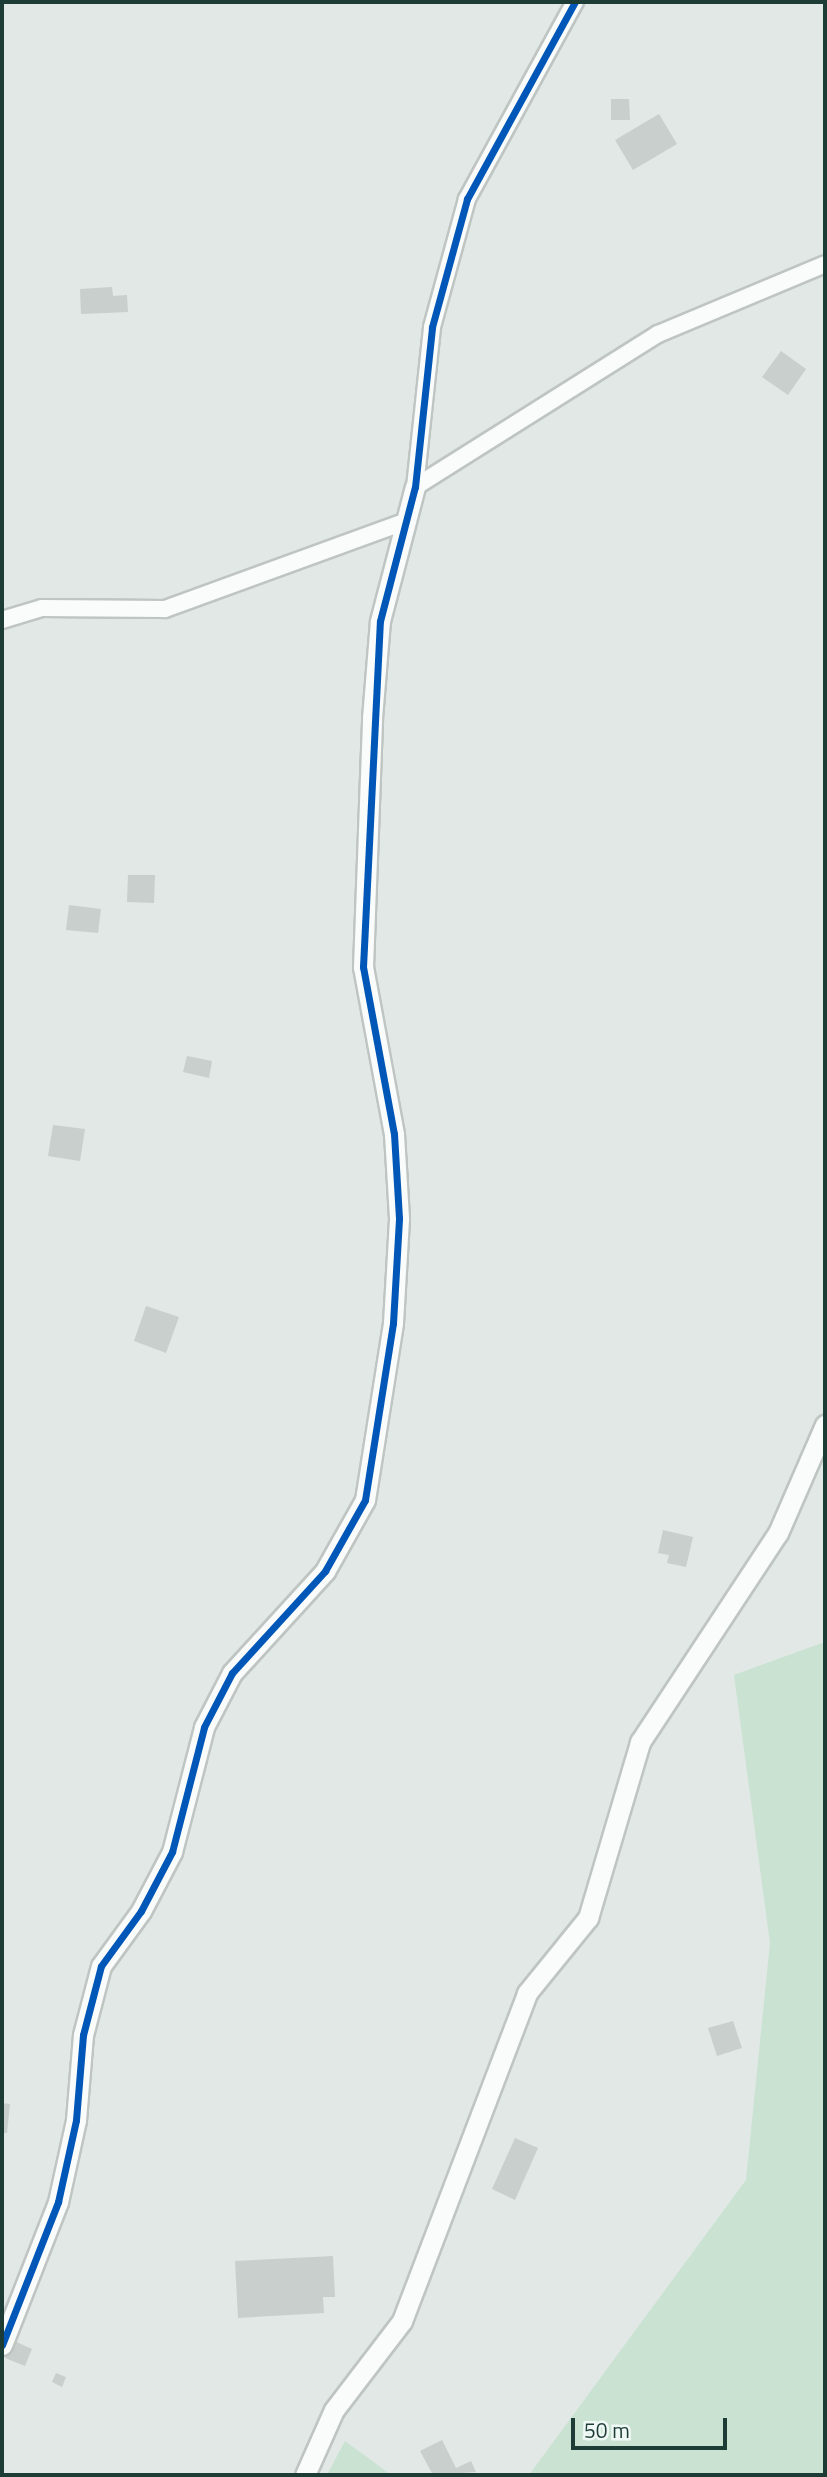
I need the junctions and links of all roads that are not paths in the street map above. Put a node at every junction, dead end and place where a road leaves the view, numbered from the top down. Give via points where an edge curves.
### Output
1 (575, 2) edge
2 (825, 264) edge
3 (415, 487) junction
4 (407, 520) junction
5 (2, 620) edge
6 (825, 1425) edge
7 (2, 2345) edge
8 (305, 2475) edge

1 - 3 street via 467,199 432,327
2 - 3 street via 658,334
3 - 4 street
4 - 5 street via 165,609 42,608
4 - 7 street via 380,621 372,718 363,967 394,1134 399,1218 393,1323 365,1500 325,1570 232,1673 204,1727 172,1852 141,1911 101,1966 83,2035 76,2120 58,2202
6 - 8 street via 779,1533 640,1742 588,1918 527,1993 402,2321 334,2410

